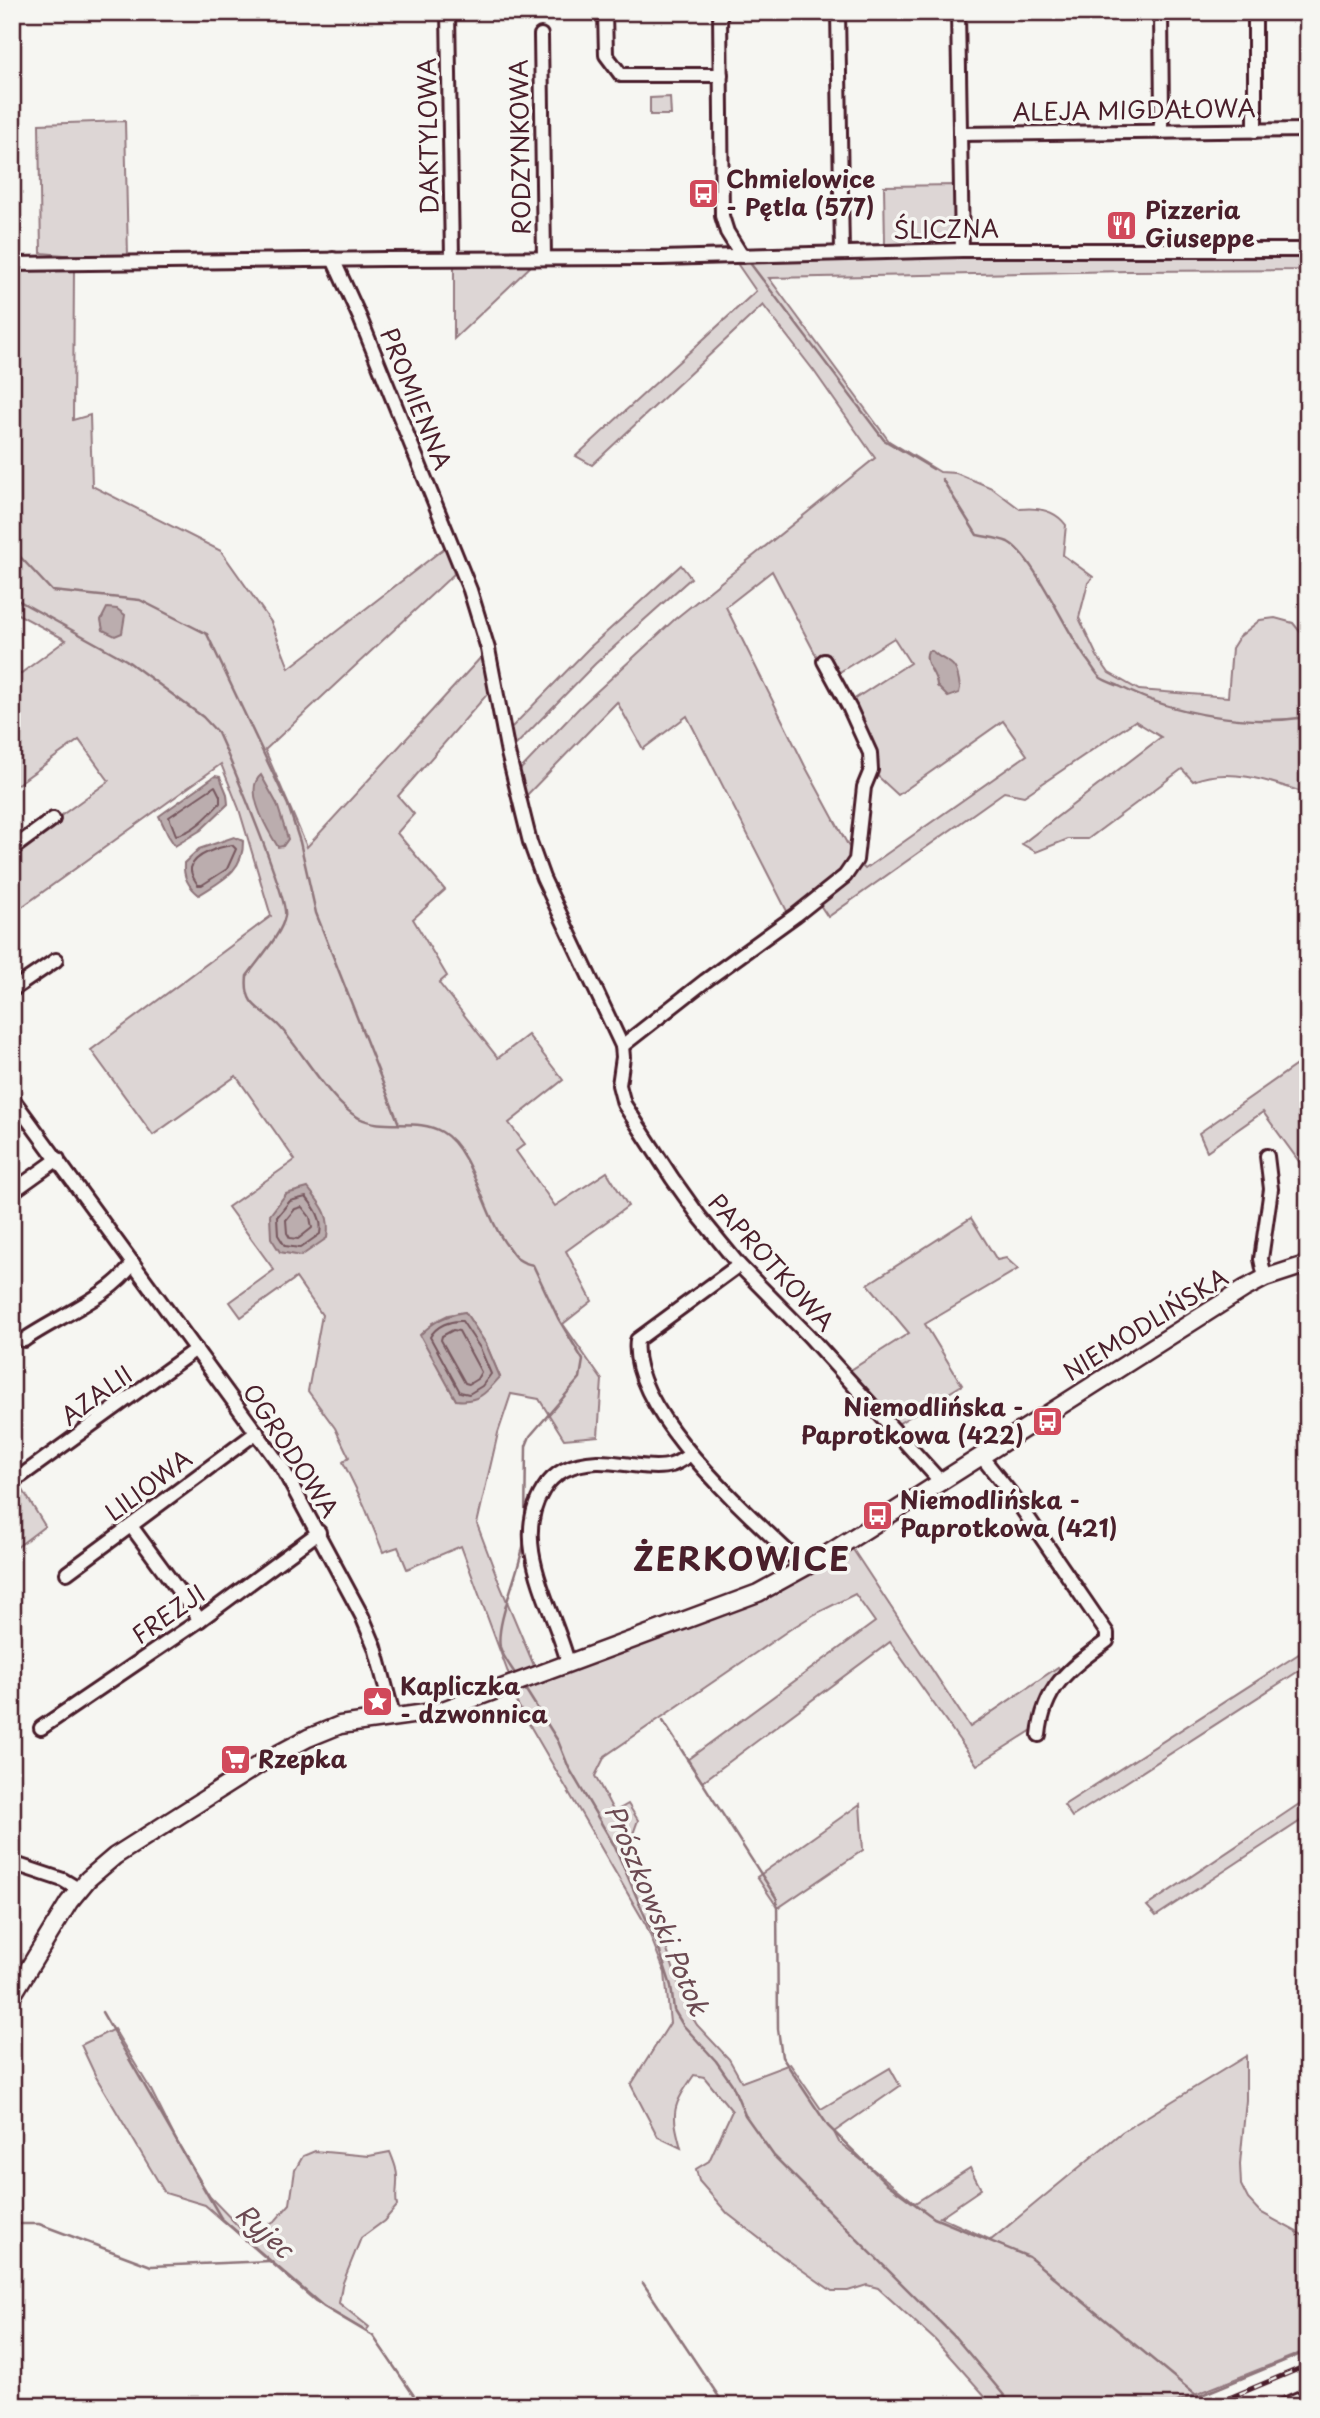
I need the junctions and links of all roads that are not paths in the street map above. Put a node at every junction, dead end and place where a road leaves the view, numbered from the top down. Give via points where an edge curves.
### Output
1 (448, 12) edge
2 (605, 12) edge
3 (720, 12) edge
4 (838, 12) edge
5 (958, 12) edge
6 (1161, 12) edge
7 (1255, 12) edge
8 (541, 34) dead end
9 (720, 75) junction
10 (1308, 130) edge
11 (1255, 131) junction
12 (1160, 132) junction
13 (960, 134) junction
14 (962, 250) junction
15 (1308, 250) edge
16 (842, 252) junction
17 (743, 256) junction
18 (452, 258) junction
19 (544, 258) junction
20 (333, 259) junction
21 (12, 264) edge
22 (824, 661) dead end
23 (52, 819) dead end
24 (12, 849) edge
25 (569, 934) joint
26 (56, 960) dead end
27 (12, 990) edge
28 (622, 1046) junction
29 (12, 1098) edge
30 (1268, 1156) dead end
31 (58, 1159) junction
32 (12, 1192) edge
33 (133, 1263) junction
34 (1308, 1264) edge
35 (739, 1265) junction
36 (1265, 1278) junction
37 (24, 1340) dead end
38 (196, 1349) junction
39 (257, 1432) junction
40 (690, 1455) junction
41 (981, 1456) junction
42 (22, 1476) dead end
43 (941, 1482) junction
44 (131, 1526) junction
45 (319, 1532) junction
46 (805, 1568) junction
47 (67, 1573) dead end
48 (200, 1620) junction
49 (568, 1663) junction
50 (394, 1718) junction
51 (41, 1728) dead end
52 (1038, 1735) dead end
53 (12, 1863) edge
54 (78, 1889) junction
55 (12, 1996) edge
56 (1308, 2395) edge
57 (1282, 2406) edge

1 - 18 street, DAKTYLOWA
2 - 9 street via 606,55 621,75
3 - 9 street
4 - 16 street
5 - 13 street
6 - 12 street
7 - 11 street
8 - 19 street, RODZYNKOWA
9 - 17 street via 722,216
10 - 11 street, ALEJA MIGDAŁOWA
11 - 12 street, ALEJA MIGDAŁOWA
12 - 13 street, ALEJA MIGDAŁOWA
13 - 14 street
14 - 15 street, ŚLICZNA
14 - 16 street, ŚLICZNA
16 - 17 street, ŚLICZNA
17 - 19 street, ŚLICZNA
18 - 19 street, ŚLICZNA
18 - 20 street, ŚLICZNA
20 - 21 street, ŚLICZNA
20 - 25 street, PROMIENNA via 470,590 488,649 530,842
22 - 28 street via 871,759 852,868
23 - 24 street
25 - 28 street, PAPROTKOWA
26 - 27 street
28 - 35 street, PAPROTKOWA via 619,1085 627,1110
29 - 31 street, OGRODOWA
30 - 36 street via 1271,1188 1261,1259
31 - 32 street
31 - 33 street, OGRODOWA
33 - 37 street via 110,1287
33 - 38 street, OGRODOWA
34 - 36 main road, NIEMODLIŃSKA
35 - 40 street via 637,1340 644,1386
35 - 43 street, PAPROTKOWA
36 - 41 main road, NIEMODLIŃSKA
38 - 39 street, OGRODOWA
38 - 42 street, AZALII
39 - 44 street, LILIOWA
39 - 45 street, OGRODOWA
40 - 46 street
40 - 49 street via 670,1466 576,1464 563,1469 537,1499 531,1531 533,1556
41 - 43 main road, NIEMODLIŃSKA
41 - 52 street via 1107,1633 1107,1642 1079,1661 1048,1696
43 - 46 main road, NIEMODLIŃSKA
44 - 47 street, LILIOWA
44 - 48 street
45 - 48 street, FREZJI
45 - 50 street, OGRODOWA via 375,1647
46 - 49 main road, NIEMODLIŃSKA via 758,1593
48 - 51 street, FREZJI
49 - 50 main road, NIEMODLIŃSKA via 440,1711
50 - 54 main road, NIEMODLIŃSKA via 340,1726 293,1745 115,1856
53 - 54 street
54 - 55 main road, NIEMODLIŃSKA
56 - 57 street

